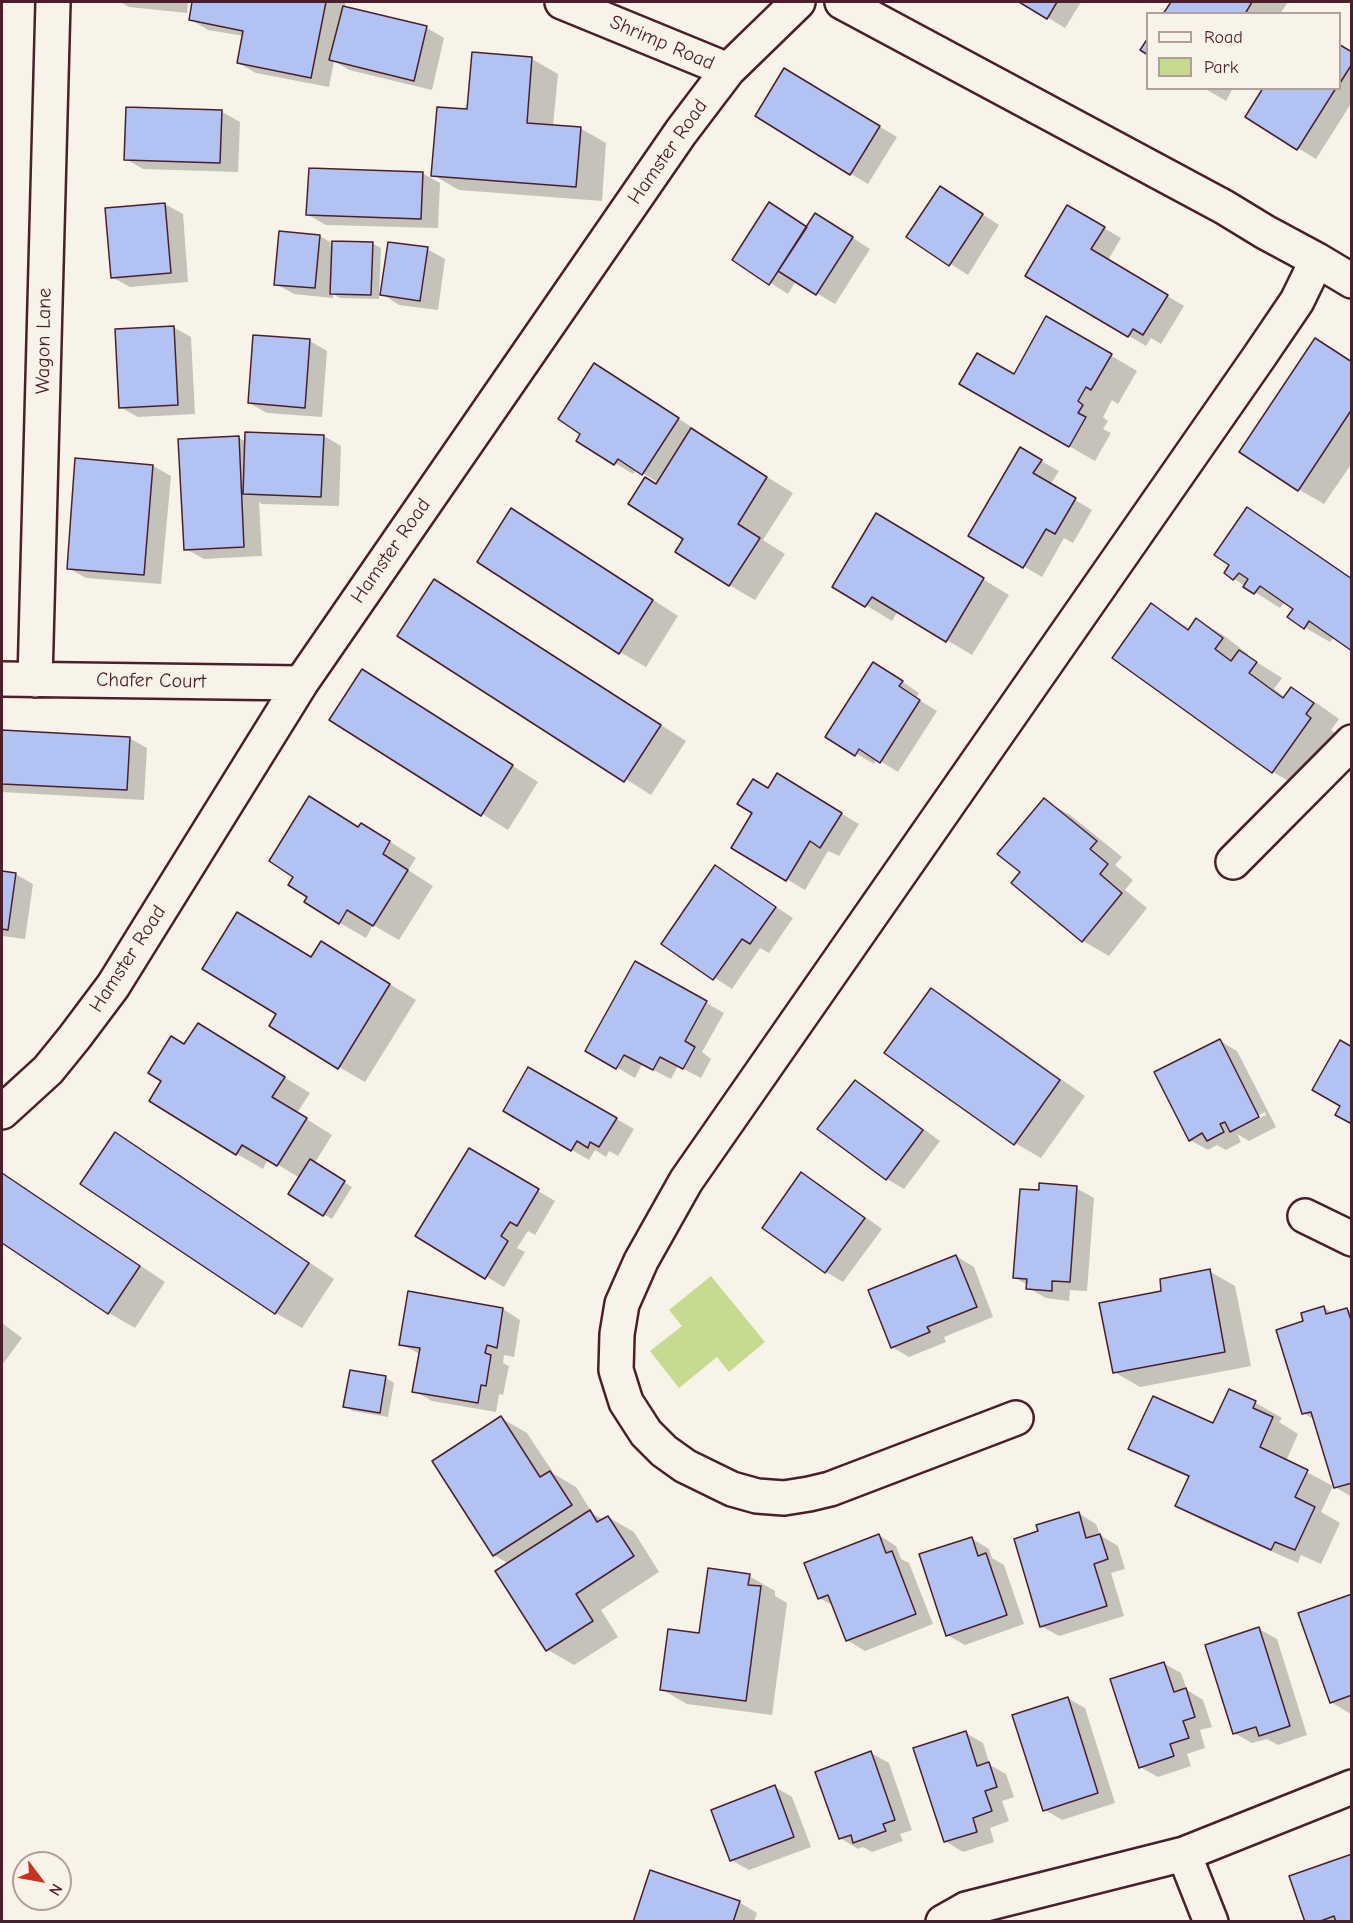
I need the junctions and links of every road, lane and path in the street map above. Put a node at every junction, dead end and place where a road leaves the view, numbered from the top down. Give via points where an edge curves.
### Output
1 (52, 2) edge
2 (562, 2) edge
3 (798, 2) edge
4 (842, 2) edge
5 (728, 70) junction
6 (1317, 260) junction
7 (1352, 281) edge
8 (2, 679) edge
9 (35, 680) junction
10 (301, 683) junction
11 (1352, 742) edge
12 (1233, 862) dead end
13 (2, 1112) edge
14 (1305, 1216) dead end
15 (1352, 1239) edge
16 (1016, 1418) dead end
17 (1352, 1787) edge
18 (1184, 1854) junction
19 (943, 1922) edge
20 (1211, 1922) edge

1 - 9 street, Wagon Lane
2 - 5 street, Shrimp Road
3 - 5 street, Hamster Road
4 - 6 street
5 - 10 street, Hamster Road via 681,132
6 - 7 street
6 - 16 street via 1297,301 1259,357 686,1181 622,1304 616,1370 626,1402 664,1451 732,1489 784,1498 830,1489
8 - 9 street, Chafer Court
9 - 10 street, Chafer Court
10 - 13 street, Hamster Road via 113,986 48,1070
11 - 12 street
14 - 15 street
17 - 18 street
18 - 19 street via 966,1909
18 - 20 street

